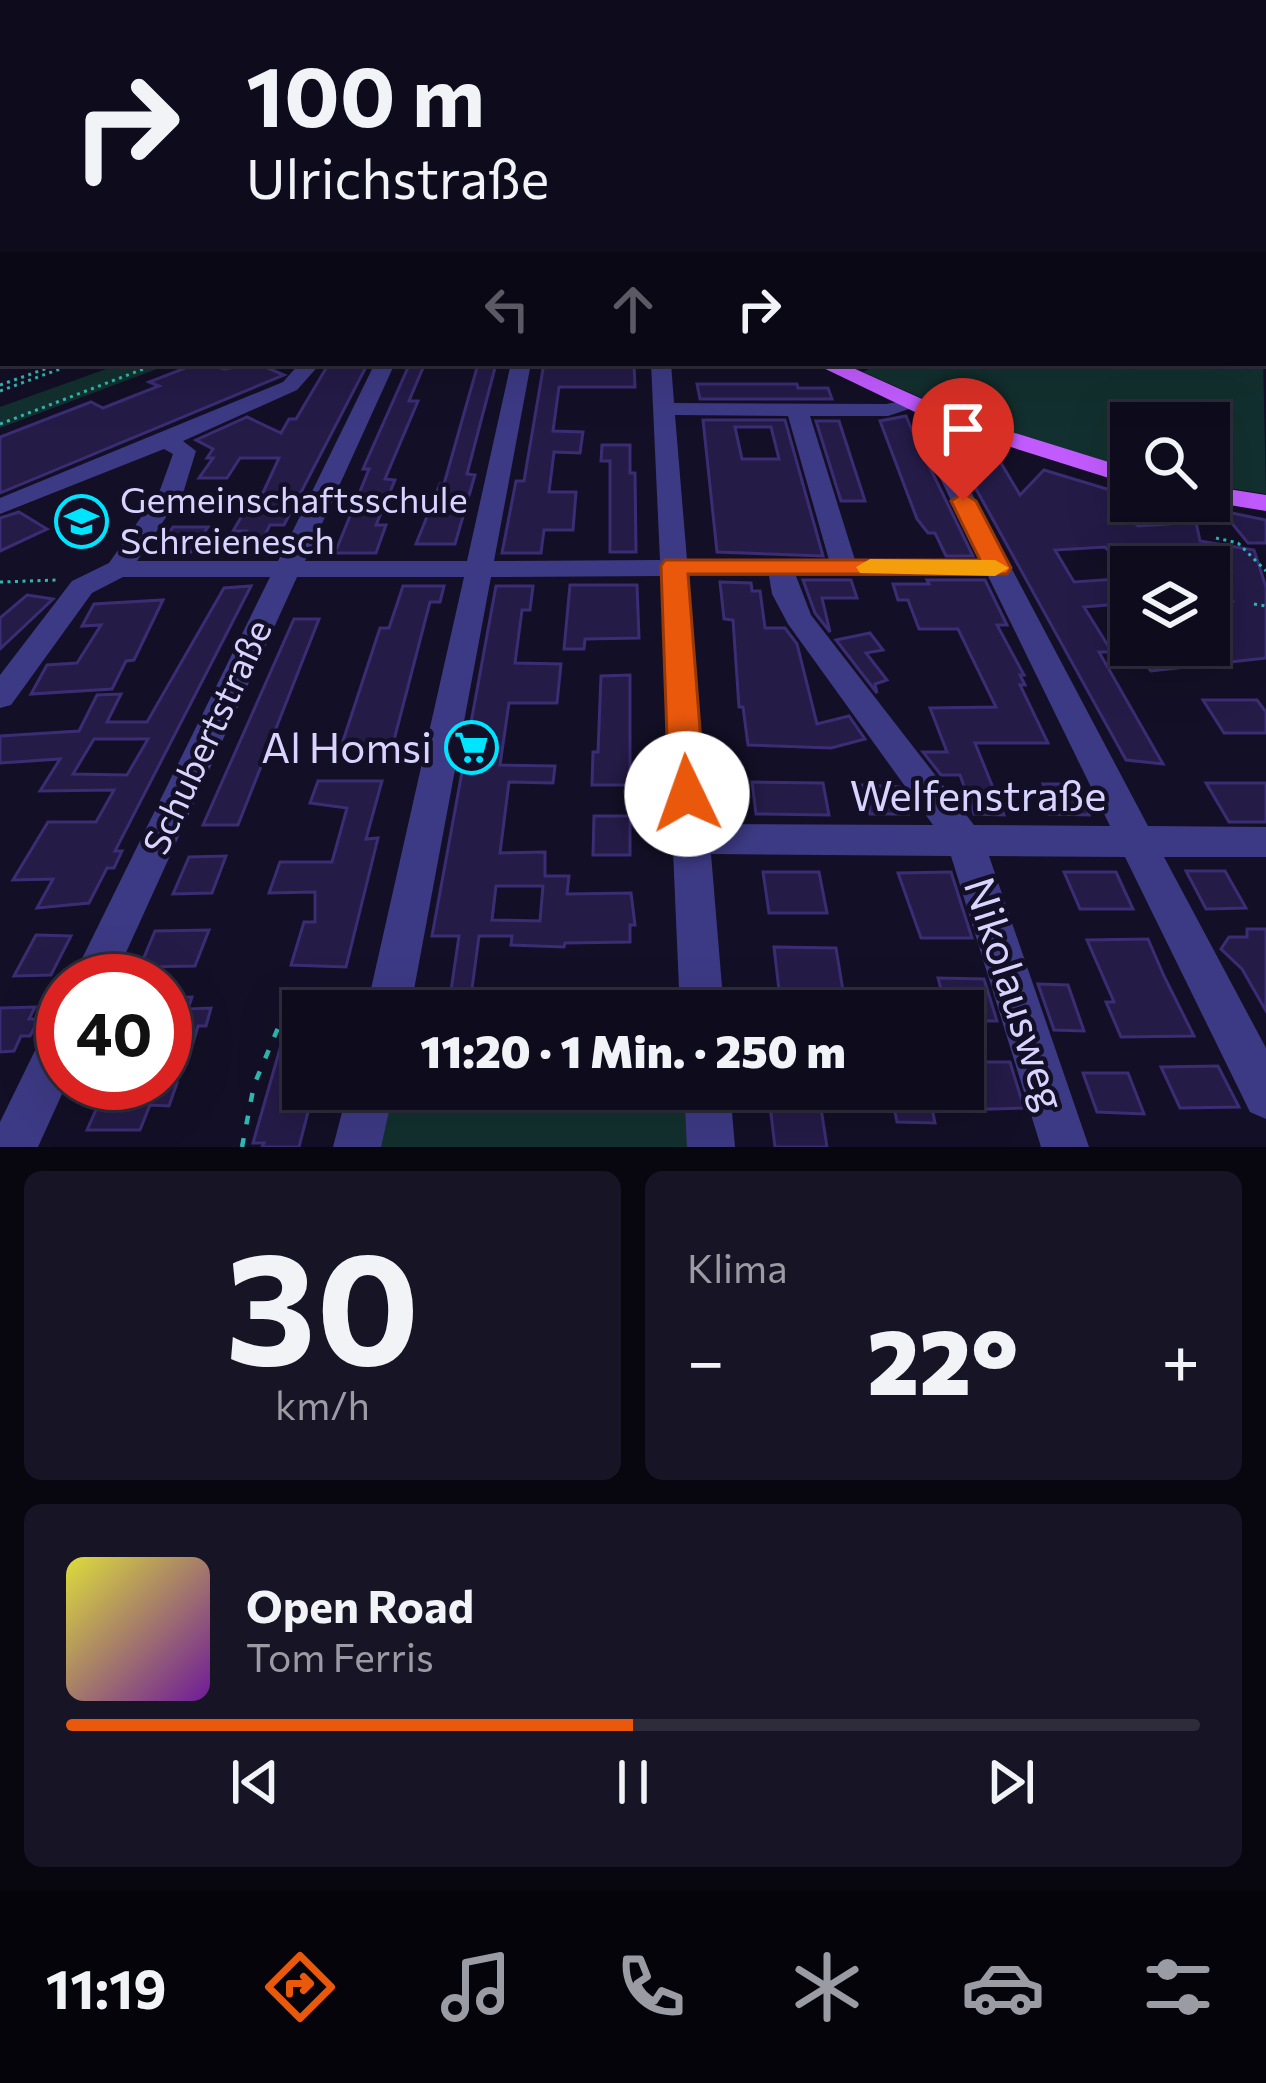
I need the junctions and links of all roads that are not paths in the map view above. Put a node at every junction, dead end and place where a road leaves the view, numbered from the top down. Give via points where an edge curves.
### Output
1 (307, 366) edge
2 (384, 366) edge
3 (520, 366) edge
4 (662, 366) edge
5 (830, 366) edge
6 (908, 403) junction
7 (665, 409) junction
8 (797, 409) junction
9 (952, 421) junction
10 (165, 441) junction
11 (1110, 472) edge
12 (1230, 497) edge
13 (1266, 503) edge
14 (0, 507) edge
15 (674, 566) junction
16 (781, 567) junction
17 (844, 567) junction
18 (476, 568) junction
19 (998, 568) junction
20 (287, 569) junction
21 (100, 578) junction
22 (0, 697) edge
23 (690, 839) junction
24 (964, 841) junction
25 (1138, 841) junction
26 (1266, 842) edge
27 (105, 954) edge
28 (392, 990) edge
29 (701, 990) edge
30 (1266, 1096) edge
31 (36, 1100) edge
32 (366, 1110) edge
33 (708, 1110) edge
34 (14, 1147) edge
35 (357, 1147) edge
36 (711, 1147) edge
37 (1065, 1147) edge

1 - 10 street via 282,390
2 - 20 street, Schubertstraße
3 - 18 street
4 - 7 street
5 - 6 main road
6 - 8 street
6 - 9 main road
7 - 8 street
7 - 15 street
8 - 17 street
9 - 11 main road
9 - 19 street via 929,433
10 - 14 street
10 - 21 street via 185,452 172,490
12 - 13 main road
15 - 16 street
15 - 18 street
15 - 23 street
16 - 17 street
16 - 24 street, Nikolausweg via 798,618
17 - 19 street
18 - 20 street
18 - 28 street
19 - 25 street
20 - 21 street
20 - 27 street, Schubertstraße
21 - 22 street
23 - 24 street, Welfenstraße
23 - 29 street
24 - 25 street, Welfenstraße
24 - 37 street, Nikolausweg
25 - 26 street, Welfenstraße
25 - 30 street
31 - 34 street
32 - 35 street
33 - 36 street

